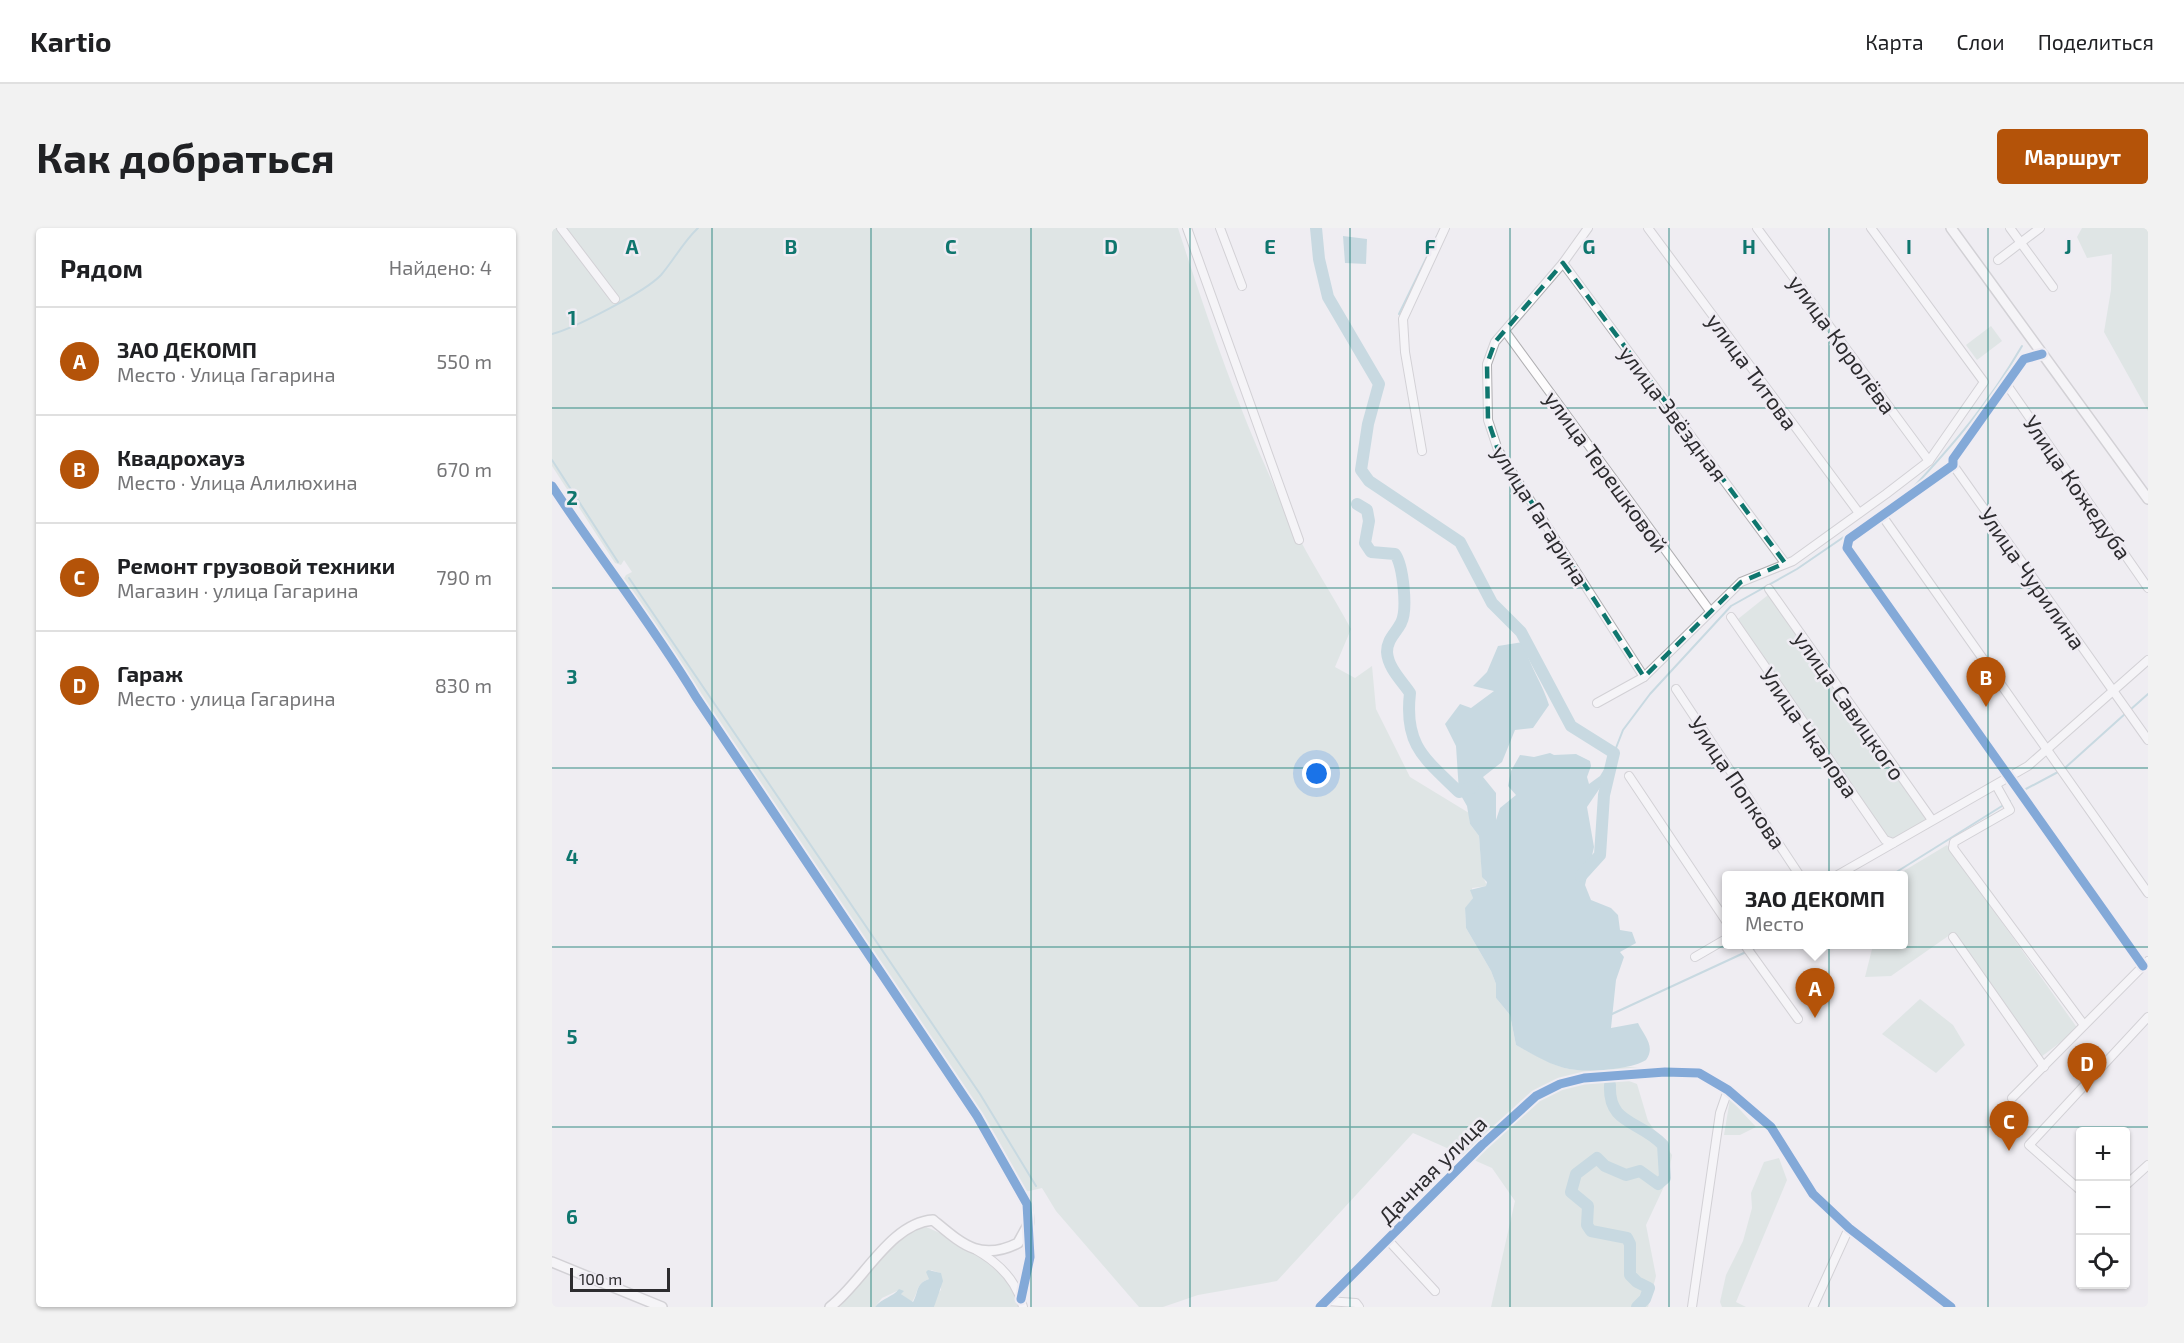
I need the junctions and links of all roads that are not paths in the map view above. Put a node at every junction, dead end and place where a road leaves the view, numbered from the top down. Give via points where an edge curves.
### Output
1 (1187, 228) edge
2 (1220, 228) edge
3 (1445, 228) edge
4 (1588, 228) edge
5 (1648, 228) edge
6 (1757, 228) edge
7 (1871, 228) edge
8 (1951, 228) edge
9 (2010, 228) edge
10 (2040, 228) edge
11 (564, 229) edge
12 (2021, 242) junction
13 (1998, 260) dead end
14 (1563, 263) junction
15 (1242, 286) dead end
16 (2053, 287) dead end
17 (615, 299) dead end
18 (1504, 331) junction
19 (2042, 354) junction
20 (2007, 385) junction
21 (1422, 451) dead end
22 (1929, 460) junction
23 (1953, 465) junction
24 (552, 486) edge
25 (2148, 499) edge
26 (1858, 513) junction
27 (1883, 518) junction
28 (1299, 540) dead end
29 (1785, 563) junction
30 (2148, 588) edge
31 (1769, 589) dead end
32 (1710, 611) junction
33 (1731, 617) dead end
34 (2148, 660) edge
35 (1644, 676) junction
36 (1676, 689) dead end
37 (2115, 689) junction
38 (1597, 703) dead end
39 (2148, 740) edge
40 (2048, 748) junction
41 (1629, 776) dead end
42 (2008, 777) junction
43 (1996, 785) junction
44 (1932, 820) junction
45 (1893, 843) junction
46 (1797, 871) edge
47 (1845, 871) edge
48 (2148, 893) edge
49 (1722, 915) edge
50 (1953, 937) dead end
51 (1722, 941) edge
52 (1748, 949) edge
53 (1695, 957) dead end
54 (2146, 964) edge
55 (2148, 1017) edge
56 (1798, 1019) dead end
57 (2084, 1026) junction
58 (2044, 1067) junction
59 (1728, 1090) junction
60 (2012, 1098) dead end
61 (2148, 1166) edge
62 (2130, 1182) edge
63 (2076, 1186) edge
64 (1029, 1223) junction
65 (1849, 1228) junction
66 (1388, 1240) junction
67 (975, 1250) junction
68 (552, 1262) edge
69 (1435, 1291) dead end
70 (1022, 1303) edge
71 (1324, 1304) edge
72 (663, 1307) edge
73 (830, 1307) edge
74 (1359, 1307) edge
75 (1692, 1307) edge
76 (1813, 1307) edge
77 (1951, 1307) edge

1 - 28 street
2 - 15 street
3 - 21 street via 1403,319
4 - 14 street, улица Гагарина
5 - 26 street, улица Титова
6 - 22 street, улица Королёва
7 - 22 street via 1984,382
8 - 19 street
9 - 12 street
10 - 12 street
11 - 17 street
12 - 13 street
12 - 16 street
14 - 18 street, улица Гагарина
14 - 29 street, улица Звёздная
18 - 32 street, улица Терешковой
18 - 35 street, улица Гагарина via 1487,364 1488,420 1495,442
19 - 20 street via 2024,359
19 - 25 street
20 - 23 street via 1953,459
20 - 30 street, Улица Кожедуба
22 - 26 street
23 - 27 street
23 - 37 street, Улица Чурилина
24 - 64 street via 611,575 660,638 977,1116 1027,1204
26 - 29 street
27 - 40 street
27 - 42 street via 1849,539 1851,557
29 - 32 street via 1741,582
31 - 44 street, улица Савицкого
32 - 35 street
33 - 45 street, Улица Чкалова via 1885,840
34 - 37 street
35 - 38 street
36 - 46 street, Улица Попкова
37 - 39 street, Улица Чурилина
37 - 40 street
40 - 42 street
40 - 48 street
41 - 49 street
42 - 43 street
42 - 54 street
43 - 44 street
43 - 57 street via 2010,810 1954,845
44 - 45 street
45 - 47 street
50 - 58 street
51 - 53 street
52 - 56 street
54 - 57 street
55 - 63 street via 2029,1145
57 - 58 street
58 - 60 street
59 - 65 street, Дачная улица via 1772,1127 1813,1194
59 - 66 street, Дачная улица via 1699,1073 1584,1078 1560,1084 1536,1096
59 - 75 street via 1720,1113
61 - 62 street
64 - 67 street via 1018,1243 993,1252
64 - 70 street via 1030,1257
65 - 76 street
65 - 77 street, Дачная улица
66 - 69 street, Дачная улица
66 - 71 street, Дачная улица
67 - 70 street via 1006,1273
67 - 73 street via 933,1220 914,1224 867,1266
68 - 72 street
71 - 74 street via 1356,1303

